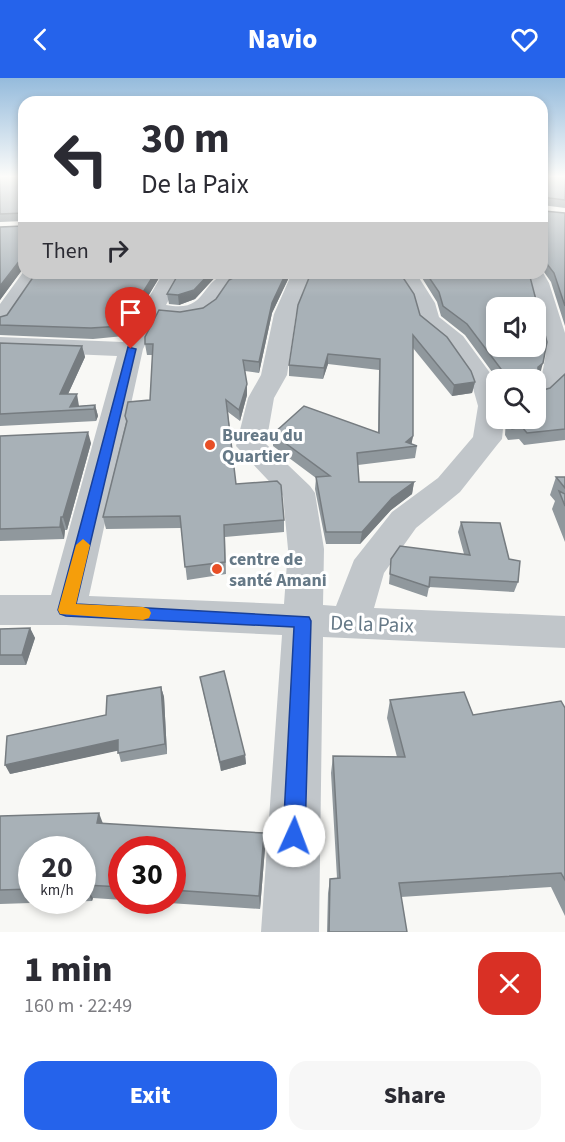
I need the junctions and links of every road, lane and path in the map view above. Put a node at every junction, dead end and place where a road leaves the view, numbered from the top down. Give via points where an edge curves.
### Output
1 (28, 279) edge
2 (170, 279) edge
3 (232, 279) edge
4 (300, 279) edge
5 (410, 279) edge
6 (536, 279) edge
7 (154, 309) junction
8 (0, 320) edge
9 (0, 344) edge
10 (131, 349) junction
11 (546, 384) edge
12 (486, 386) edge
13 (488, 429) edge
14 (112, 431) junction
15 (78, 433) edge
16 (0, 610) edge
17 (66, 610) junction
18 (303, 621) junction
19 (350, 622) junction
20 (565, 632) edge
21 (290, 932) edge

1 - 8 street
2 - 7 street
3 - 7 street via 218,287 201,308 179,314
4 - 18 street via 285,314 274,375 261,398 251,446 299,494 306,549
5 - 12 street via 425,303 429,320 455,341
6 - 11 street via 558,353 554,378
7 - 10 street
9 - 10 street
10 - 14 street
13 - 19 street via 486,439 449,485 404,520 367,570
14 - 15 street
14 - 17 street
16 - 17 street, De la Paix
17 - 18 street, De la Paix
18 - 19 street, De la Paix
18 - 21 street
19 - 20 street, De la Paix

